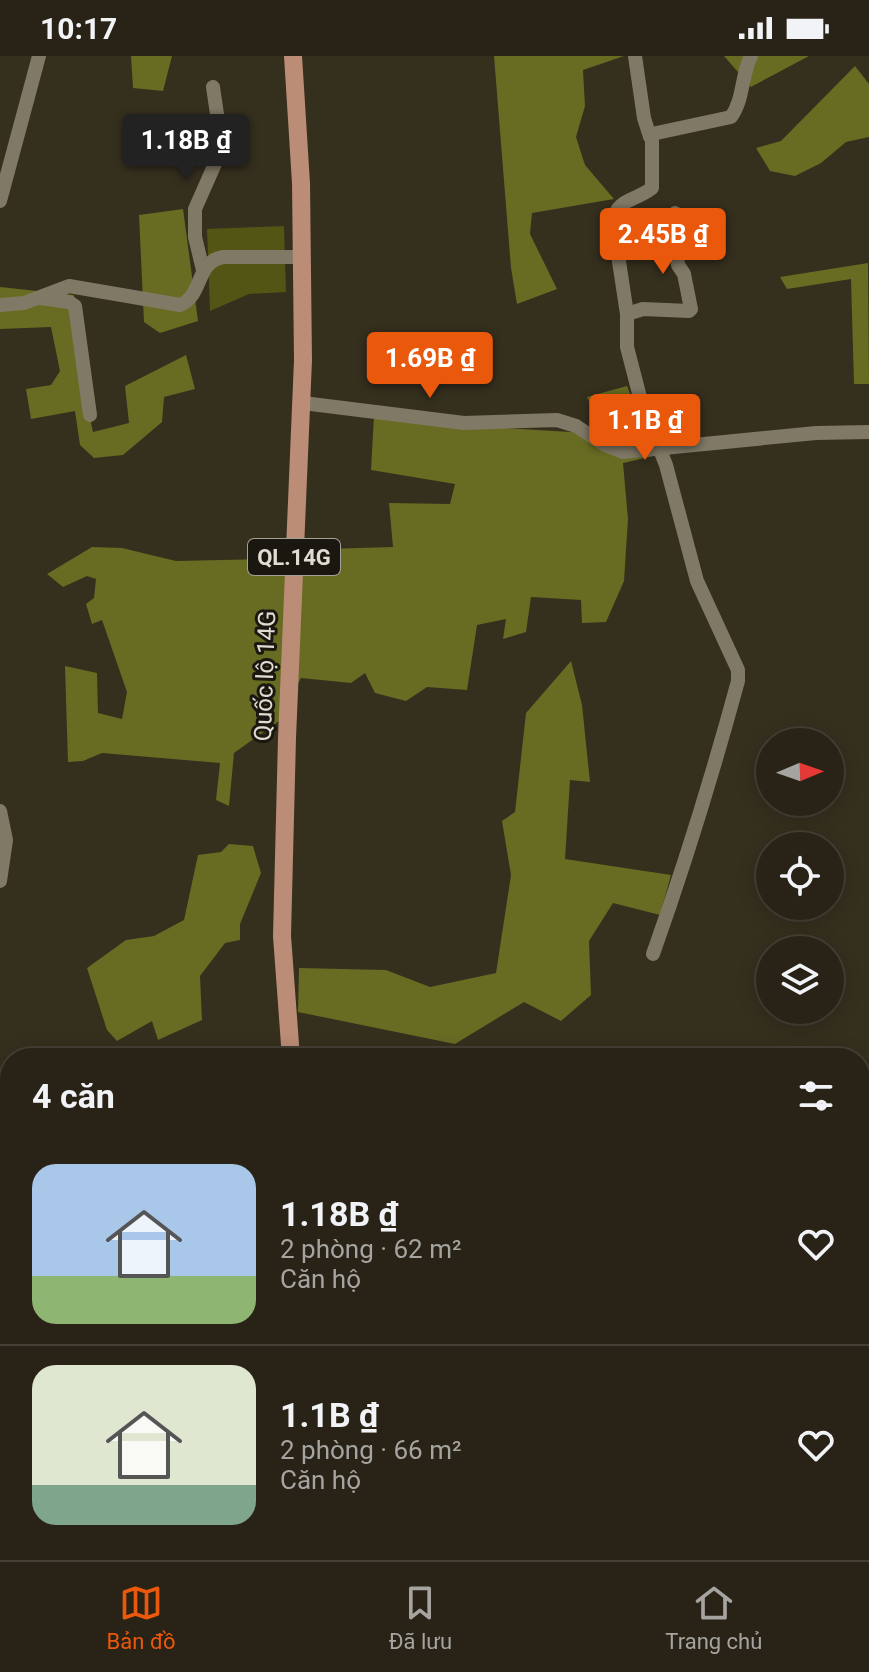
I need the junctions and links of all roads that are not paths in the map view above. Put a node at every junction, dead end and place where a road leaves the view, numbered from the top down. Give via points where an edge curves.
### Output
1 (39, 56) edge
2 (293, 56) edge
3 (635, 56) edge
4 (751, 56) edge
5 (213, 87) dead end
6 (650, 137) junction
7 (0, 201) edge
8 (675, 213) dead end
9 (302, 257) junction
10 (203, 270) junction
11 (40, 298) junction
12 (0, 305) edge
13 (627, 314) junction
14 (303, 403) junction
15 (90, 415) dead end
16 (869, 432) edge
17 (660, 449) junction
18 (0, 811) edge
19 (0, 881) edge
20 (653, 954) dead end
21 (290, 1048) edge

1 - 7 street
2 - 9 main road, Quốc lộ 14G / QL.14G
3 - 6 street
4 - 6 street via 731,117
5 - 10 street via 222,148 195,209
6 - 13 street via 652,188 615,209 613,222
8 - 13 street via 678,265 691,309
9 - 10 street via 218,257
9 - 14 main road, Quốc lộ 14G / QL.14G
10 - 11 street via 191,298 180,305 75,286
11 - 12 street
11 - 15 street via 75,306
13 - 17 street via 627,347
14 - 17 street via 464,423 557,420 616,451
14 - 21 main road, Quốc lộ 14G / QL.14G via 282,936
16 - 17 street
17 - 20 street via 697,581 734,659 738,681
18 - 19 street via 6,840

